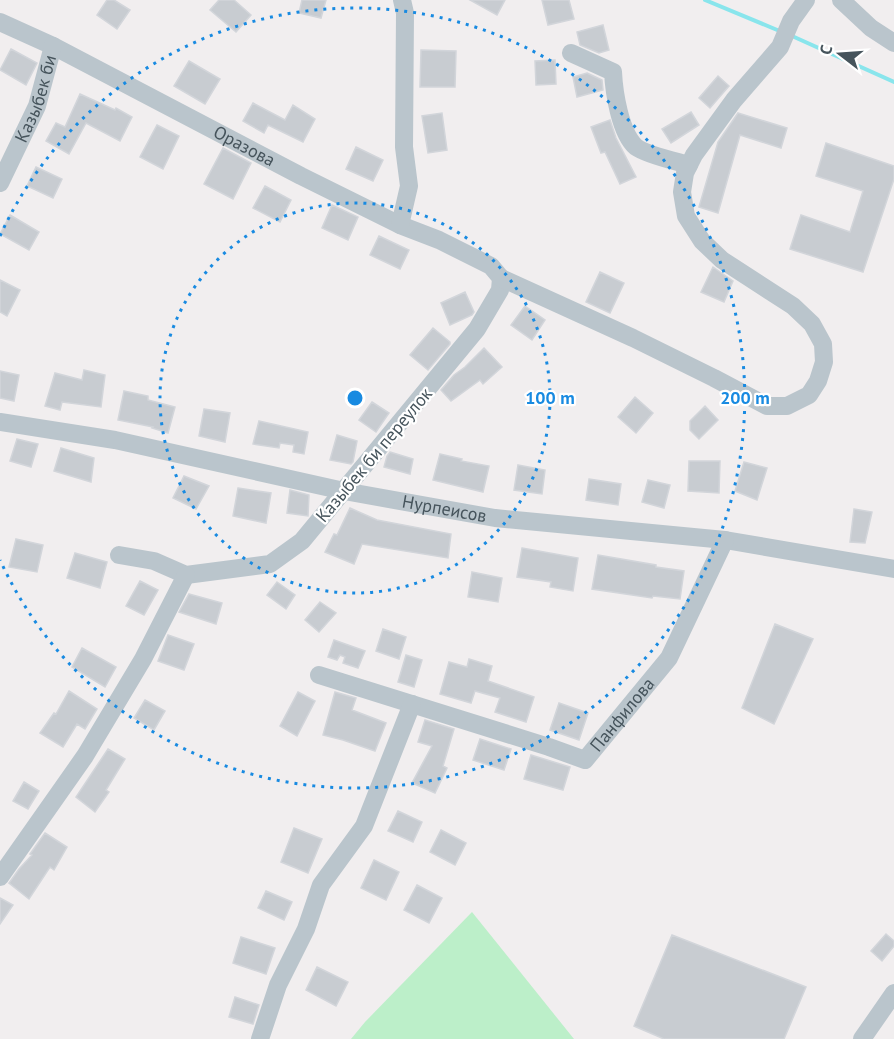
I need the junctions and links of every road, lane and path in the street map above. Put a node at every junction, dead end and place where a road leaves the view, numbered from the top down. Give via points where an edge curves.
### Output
1 (402, 0) edge
2 (806, 0) edge
3 (841, 0) edge
4 (0, 22) edge
5 (894, 43) edge
6 (53, 46) junction
7 (571, 53) dead end
8 (689, 165) junction
9 (0, 183) edge
10 (400, 225) junction
11 (496, 272) junction
12 (0, 422) edge
13 (344, 491) junction
14 (724, 540) junction
15 (119, 555) dead end
16 (894, 569) edge
17 (186, 575) junction
18 (319, 675) dead end
19 (412, 704) junction
20 (0, 878) edge
21 (894, 993) edge
22 (260, 1039) edge
23 (862, 1039) edge

1 - 10 street via 404,147 409,186
2 - 8 street, Оразова via 780,47 734,100
3 - 5 street
4 - 6 street, Оразова
6 - 9 street, Казыбек би via 37,106
6 - 10 street, Оразова
7 - 8 street via 613,72 615,99 635,146
8 - 11 street, Оразова via 682,192 686,216 702,241 722,260 793,306 812,324 823,344 824,363 809,395 787,406 767,406
10 - 11 street, Оразова via 439,240
11 - 13 street, Казыбек би переулок via 500,290 477,329
12 - 13 street, Нурпеисов via 115,440
13 - 14 street, Нурпеисов via 495,518
13 - 17 street, Казыбек би переулок via 302,541 270,564
14 - 16 street, Нурпеисов
14 - 19 street, Панфилова via 669,658 585,760
15 - 17 street via 154,561
17 - 20 street via 143,659 85,756
18 - 19 street, Панфилова
19 - 22 street via 364,826 321,885 306,929 278,985
21 - 23 street

